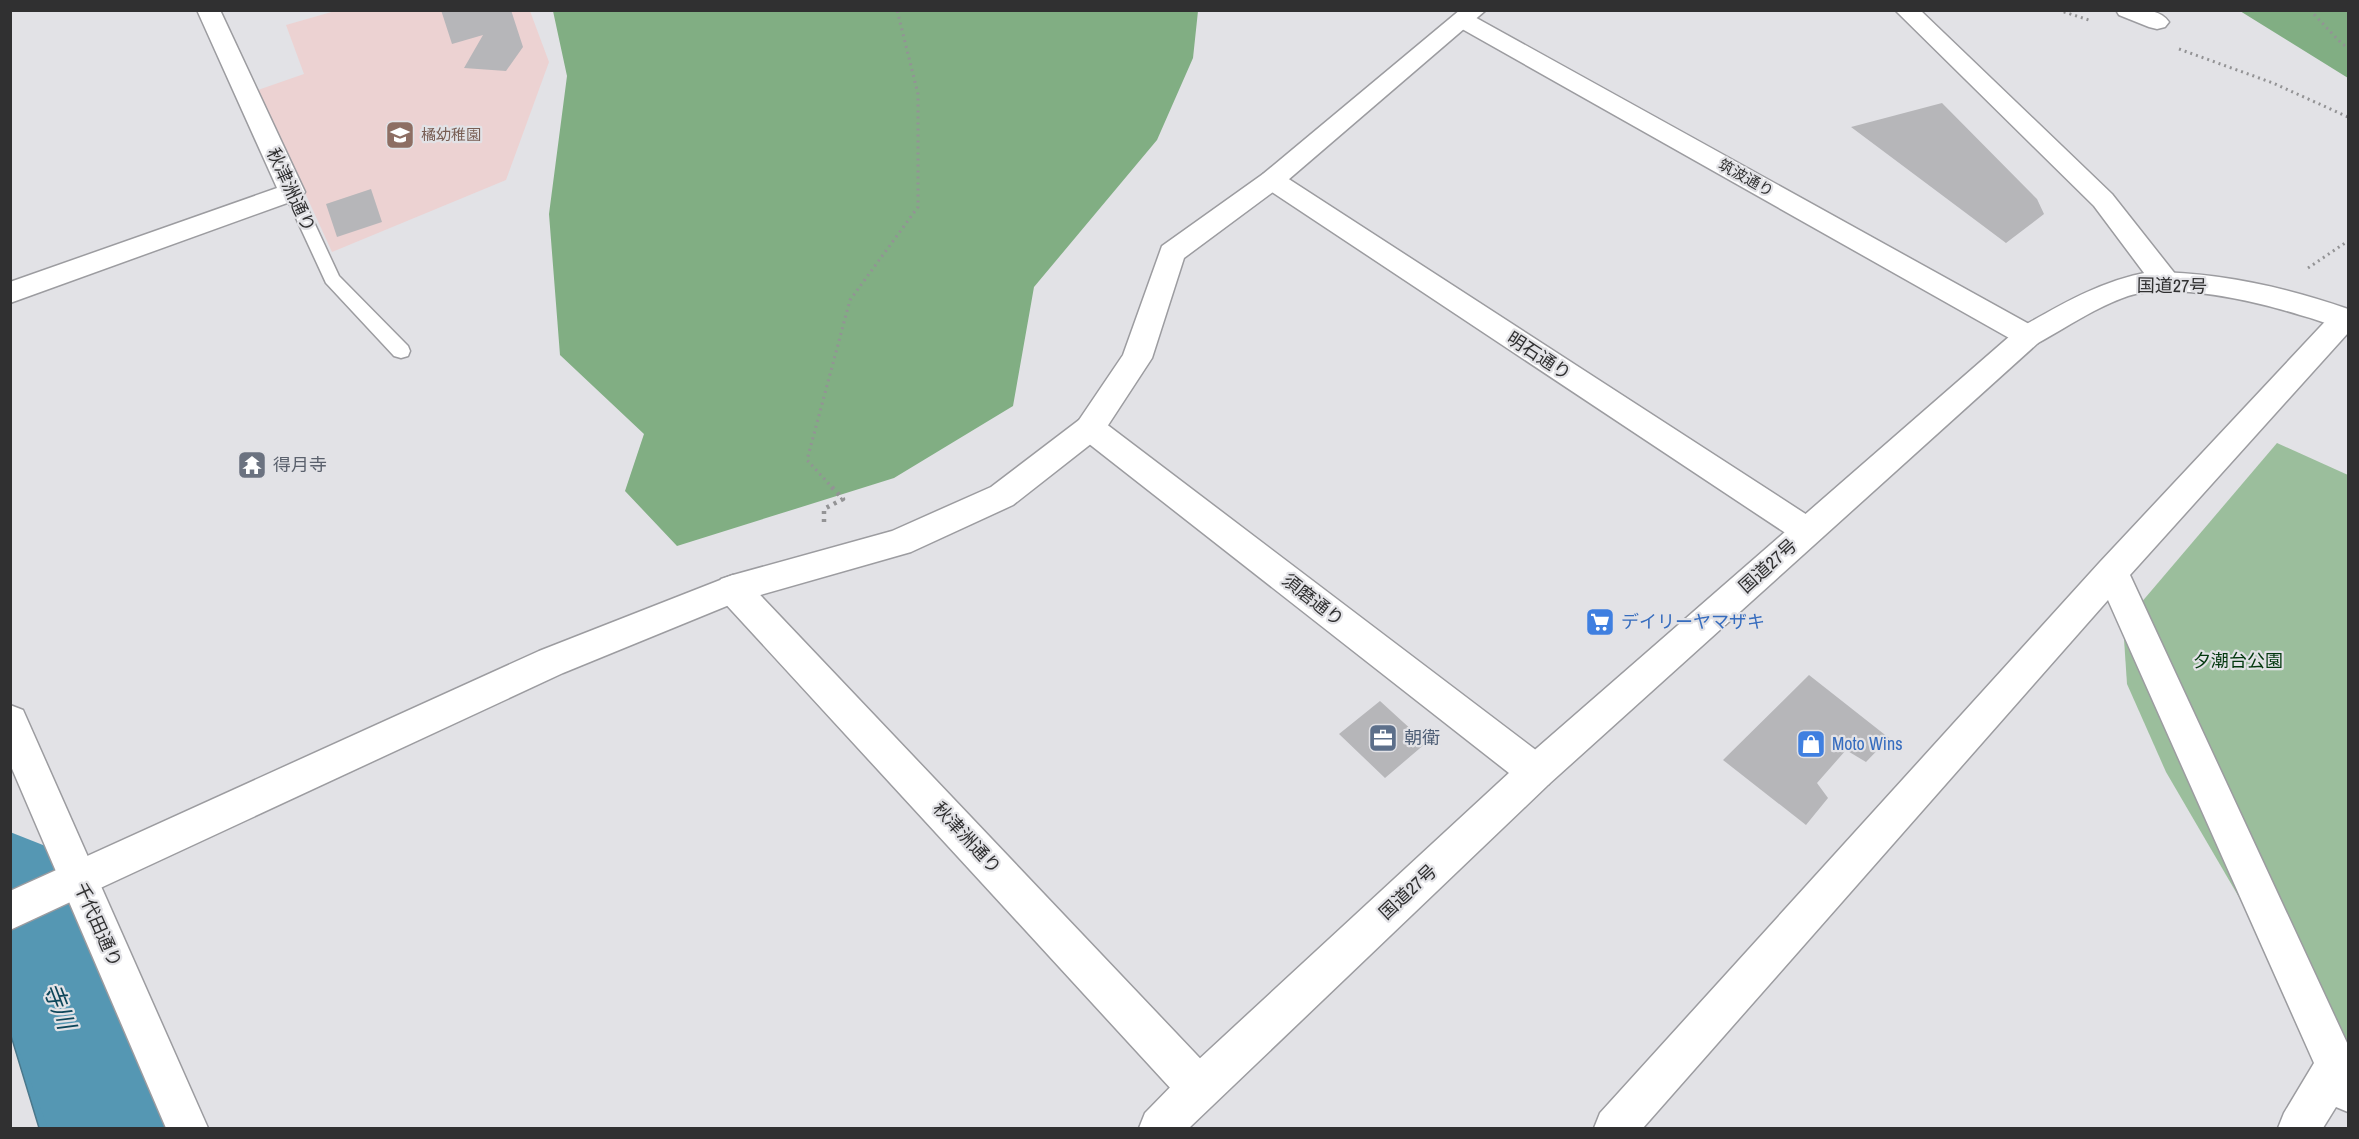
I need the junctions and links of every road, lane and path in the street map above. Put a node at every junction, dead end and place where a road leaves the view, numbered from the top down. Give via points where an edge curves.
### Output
1 (208, 10) edge
2 (897, 10) edge
3 (1906, 10) edge
4 (2058, 10) edge
5 (2127, 10) edge
6 (2310, 10) edge
7 (1469, 15) edge
8 (2157, 22) dead end
9 (2103, 24) dead end
10 (2349, 47) edge
11 (2179, 49) dead end
12 (2349, 117) edge
13 (1272, 180) junction
14 (292, 192) junction
15 (2166, 282) junction
16 (10, 293) edge
17 (2346, 320) edge
18 (2028, 336) junction
19 (401, 351) dead end
20 (1090, 428) junction
21 (824, 509) dead end
22 (1807, 531) junction
23 (2112, 572) junction
24 (733, 590) junction
25 (10, 721) edge
26 (1536, 772) junction
27 (79, 880) junction
28 (23, 905) edge
29 (2343, 1078) edge
30 (1199, 1088) junction
31 (187, 1128) edge
32 (1160, 1128) edge
33 (1615, 1128) edge
34 (2299, 1128) edge

1 - 14 main road, 秋津洲通り
2 - 21 path via 918,94 918,207 850,300 807,460 843,499
3 - 15 main road via 2103,200
4 - 9 path
5 - 8 main road
6 - 10 path
7 - 13 main road
7 - 18 main road, 筑波通り
11 - 12 path via 2273,83
13 - 20 main road via 1172,253 1137,358
13 - 22 main road, 明石通り
14 - 16 main road
14 - 19 lane, 秋津洲通り via 332,279
15 - 17 main road, 国道27号 via 2253,294
15 - 18 main road, 国道27号 via 2129,285 2081,305
17 - 23 main road
18 - 22 main road, 国道27号
20 - 24 main road via 1002,495 909,538
20 - 26 main road, 須磨通り
22 - 26 main road, 国道27号
23 - 29 main road
23 - 33 main road
24 - 27 main road via 551,662
24 - 30 main road, 秋津洲通り
25 - 27 main road, 千代田通り
26 - 30 main road, 国道27号
27 - 28 main road
27 - 31 main road, 千代田通り
29 - 34 main road
30 - 32 main road, 国道27号

